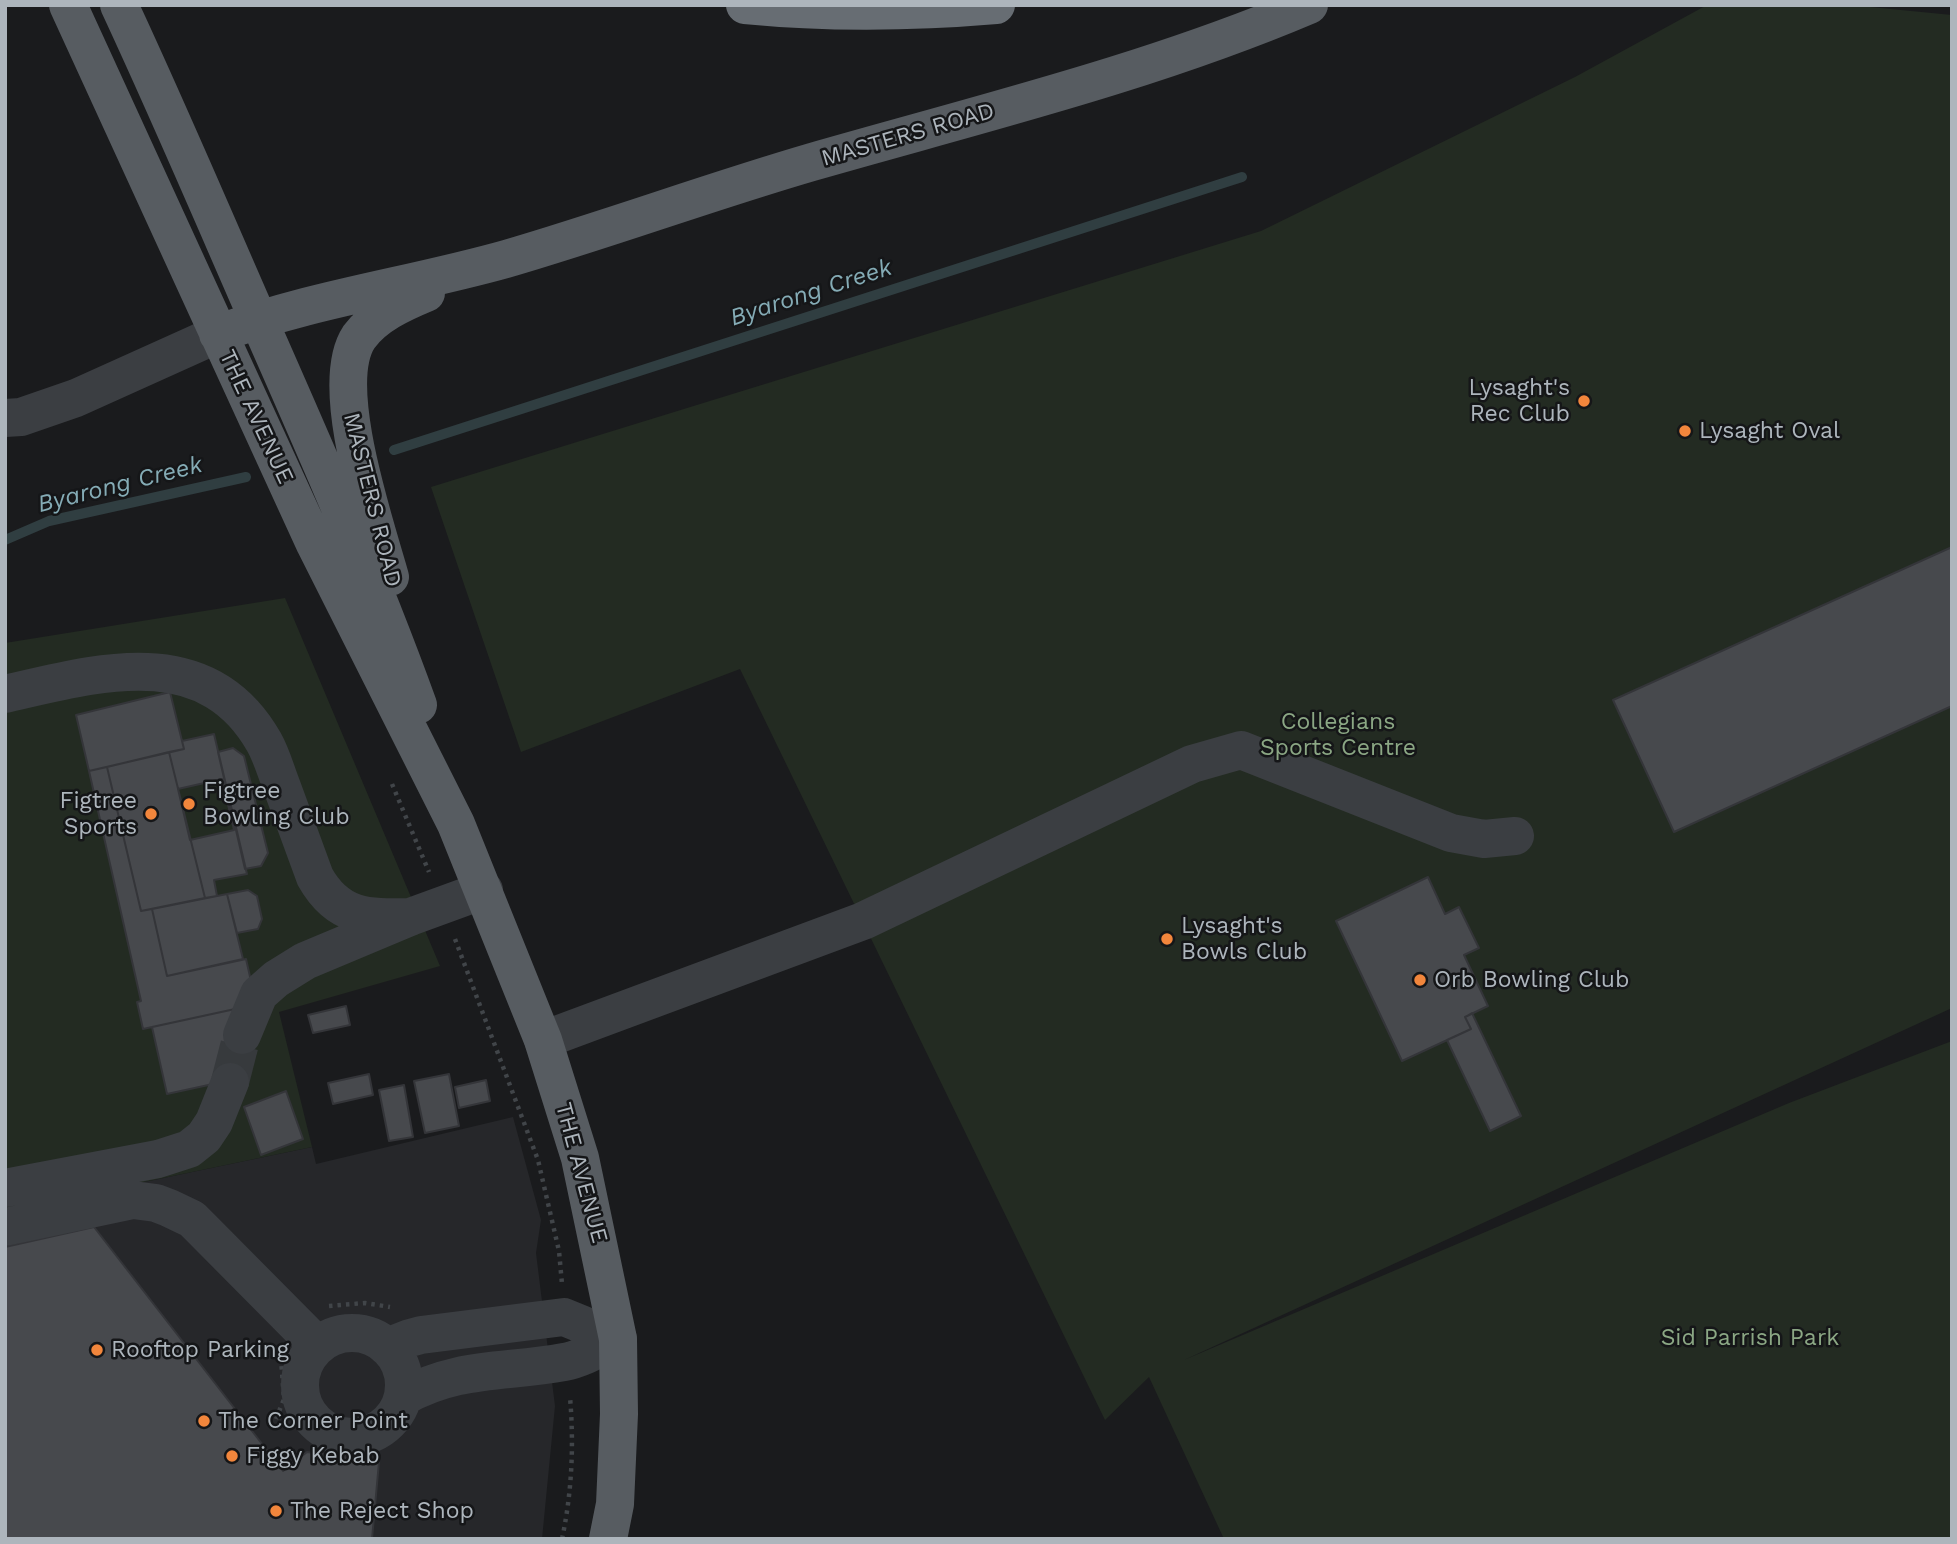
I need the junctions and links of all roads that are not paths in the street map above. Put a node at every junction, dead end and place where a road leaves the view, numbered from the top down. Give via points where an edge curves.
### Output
1 (68, 5) edge
2 (119, 5) edge
3 (745, 5) edge
4 (996, 5) edge
5 (1309, 5) edge
6 (505, 259) junction
7 (258, 319) junction
8 (218, 334) junction
9 (5, 418) edge
10 (5, 694) edge
11 (456, 824) junction
12 (1515, 836) dead end
13 (484, 890) junction
14 (410, 917) junction
15 (242, 1035) tunnel mouth
16 (543, 1040) junction
17 (230, 1082) tunnel mouth
18 (5, 1188) edge
19 (5, 1227) edge
20 (618, 1339) junction
21 (317, 1345) junction
22 (387, 1347) junction
23 (402, 1397) junction
24 (608, 1539) edge

1 - 8 main road, THE AVENUE
2 - 7 main road, THE AVENUE
3 - 4 highway via 790,10 933,10
5 - 6 main road, MASTERS ROAD via 1239,35 1124,73 761,177
6 - 7 main road, MASTERS ROAD
6 - 11 main road, MASTERS ROAD via 384,314 358,339 348,365 349,406 359,463
7 - 8 main road, MASTERS ROAD
7 - 11 main road, THE AVENUE via 398,649
8 - 9 street via 76,398
8 - 11 main road, THE AVENUE via 321,556
10 - 14 street via 81,677 145,671 170,672 203,684 237,708 263,740 315,877 326,894 365,917
11 - 13 main road, THE AVENUE
12 - 16 street via 1484,839 1451,833 1241,750 1192,764 863,921
13 - 14 street
13 - 16 main road, THE AVENUE
14 - 15 street via 317,955 276,979 259,994
16 - 20 main road, THE AVENUE via 580,1158
17 - 18 street via 214,1122 189,1149
19 - 21 street via 133,1200 169,1208 192,1219
20 - 22 street via 564,1317 421,1335
20 - 23 street via 568,1362 459,1375
20 - 24 main road, THE AVENUE via 615,1504
21 - 22 street via 353,1333 377,1339
21 - 23 street via 304,1362 299,1382 304,1407 322,1429 349,1437 377,1431 396,1413
22 - 23 street via 400,1365

